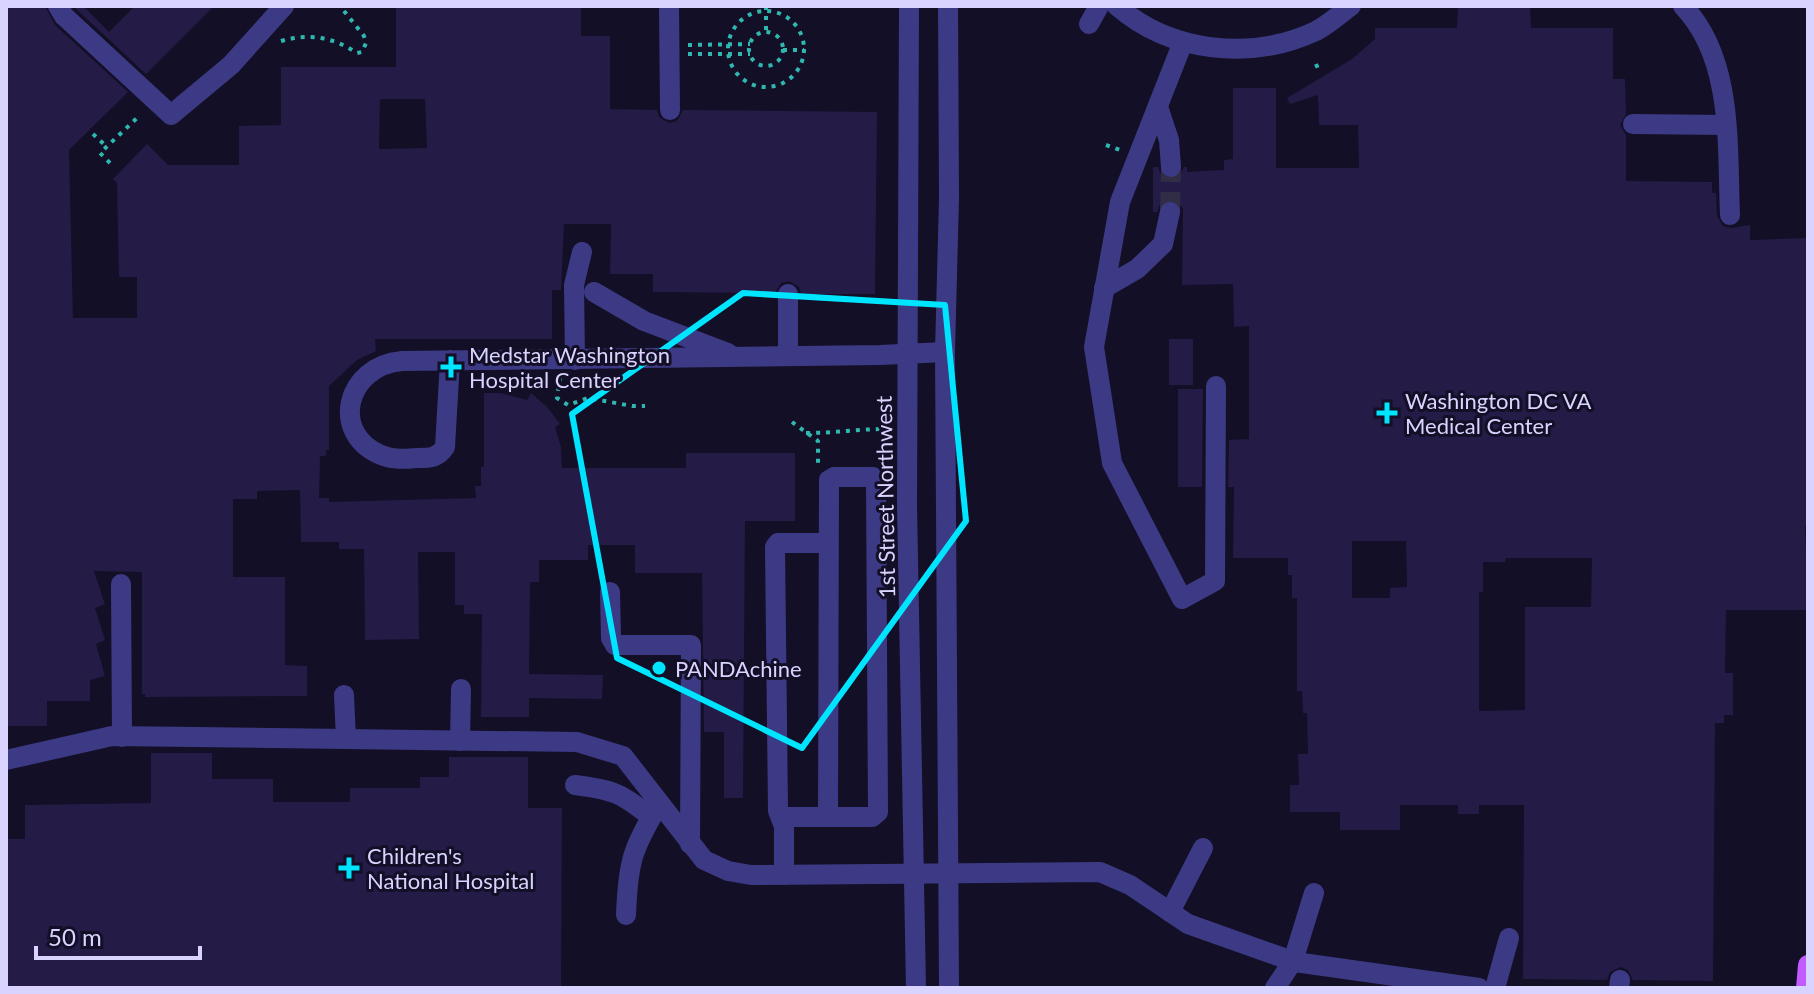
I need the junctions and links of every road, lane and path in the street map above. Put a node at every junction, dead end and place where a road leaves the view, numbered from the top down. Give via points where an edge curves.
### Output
1 (58, 6) edge
2 (284, 6) edge
3 (340, 6) edge
4 (669, 6) edge
5 (909, 6) edge
6 (948, 6) edge
7 (1117, 6) edge
8 (1351, 6) edge
9 (1688, 8) edge
10 (766, 9) edge
11 (766, 33) junction
12 (281, 41) dead end
13 (1183, 42) junction
14 (750, 44) junction
15 (681, 45) dead end
16 (729, 45) junction
17 (783, 50) junction
18 (804, 50) junction
19 (681, 54) dead end
20 (729, 54) junction
21 (750, 54) junction
22 (1316, 64) dead end
23 (1319, 71) dead end
24 (1158, 107) junction
25 (670, 110) dead end
26 (137, 118) dead end
27 (1633, 124) dead end
28 (1726, 125) junction
29 (93, 134) dead end
30 (1106, 145) dead end
31 (107, 147) junction
32 (1122, 151) dead end
33 (110, 163) dead end
34 (1171, 167) tunnel mouth
35 (1170, 212) tunnel mouth
36 (1730, 215) dead end
37 (582, 252) dead end
38 (1104, 288) junction
39 (594, 292) dead end
40 (788, 294) dead end
41 (945, 352) junction
42 (908, 354) junction
43 (788, 356) junction
44 (739, 357) junction
45 (450, 360) junction
46 (568, 366) junction
47 (1216, 386) dead end
48 (645, 406) dead end
49 (792, 422) dead end
50 (893, 429) dead end
51 (806, 433) junction
52 (831, 478) junction
53 (828, 543) junction
54 (121, 584) dead end
55 (610, 592) dead end
56 (461, 689) dead end
57 (344, 695) dead end
58 (122, 737) junction
59 (346, 739) junction
60 (460, 741) junction
61 (6, 760) edge
62 (575, 785) dead end
63 (655, 810) junction
64 (781, 815) junction
65 (828, 817) junction
66 (690, 844) junction
67 (1203, 848) dead end
68 (915, 874) junction
69 (949, 874) junction
70 (779, 875) junction
71 (1314, 893) dead end
72 (1170, 912) junction
73 (626, 915) dead end
74 (1509, 938) dead end
75 (1293, 961) junction
76 (1808, 965) edge
77 (916, 988) edge
78 (949, 988) edge
79 (1275, 988) edge
80 (1479, 988) edge
81 (1495, 988) edge
82 (1806, 988) edge

1 - 2 street via 171,115 231,65
3 - 12 path via 364,36 362,52 326,38
4 - 25 street
5 - 42 street, 1st Street Northwest
6 - 41 street
7 - 13 street
8 - 13 street via 1319,30 1284,44 1231,50
9 - 28 street via 1716,60
10 - 11 path
10 - 16 path via 738,23
10 - 18 path via 794,23
11 - 14 path
11 - 17 path via 777,36
13 - 24 street
14 - 16 path
14 - 21 path
15 - 16 path
16 - 20 path
17 - 18 path
17 - 21 path via 770,66 759,65
18 - 20 path via 791,78 769,87 744,80
19 - 20 path
20 - 21 path
22 - 23 path
24 - 34 street
24 - 38 street via 1120,202
26 - 31 path
27 - 28 street
28 - 36 street
29 - 31 path
30 - 32 path
31 - 33 path via 100,153
35 - 38 street via 1157,251
37 - 46 street
38 - 47 street via 1094,347 1112,463 1182,599 1215,581
39 - 44 street via 644,321
40 - 43 street
41 - 42 street
41 - 69 street
42 - 43 street
42 - 68 street, 1st Street Northwest
43 - 44 street
44 - 46 street
45 - 45 street via 387,362 361,378 350,407 358,436 368,448 400,459 441,454
45 - 46 street
46 - 48 path via 557,398 568,405 588,398
49 - 51 path
50 - 51 path
51 - 52 path via 818,441 818,463
52 - 53 street
52 - 65 street via 876,481 878,812 872,817
53 - 64 street via 775,547
53 - 65 street
54 - 58 street
55 - 66 street via 615,645 691,645
56 - 60 street
57 - 59 street
58 - 59 street
58 - 61 street
59 - 60 street
60 - 63 street via 610,750 623,756
62 - 63 street via 603,789
63 - 66 street
63 - 73 street via 636,841 627,872
64 - 65 street
64 - 70 street via 774,826
66 - 70 street via 704,860 728,871
67 - 72 street
68 - 69 street
68 - 70 street
68 - 77 street, 1st Street Northwest
69 - 72 street via 1100,872
69 - 78 street
71 - 75 street
72 - 75 street via 1188,924
74 - 81 street
75 - 79 street
75 - 80 street
76 - 82 main road

